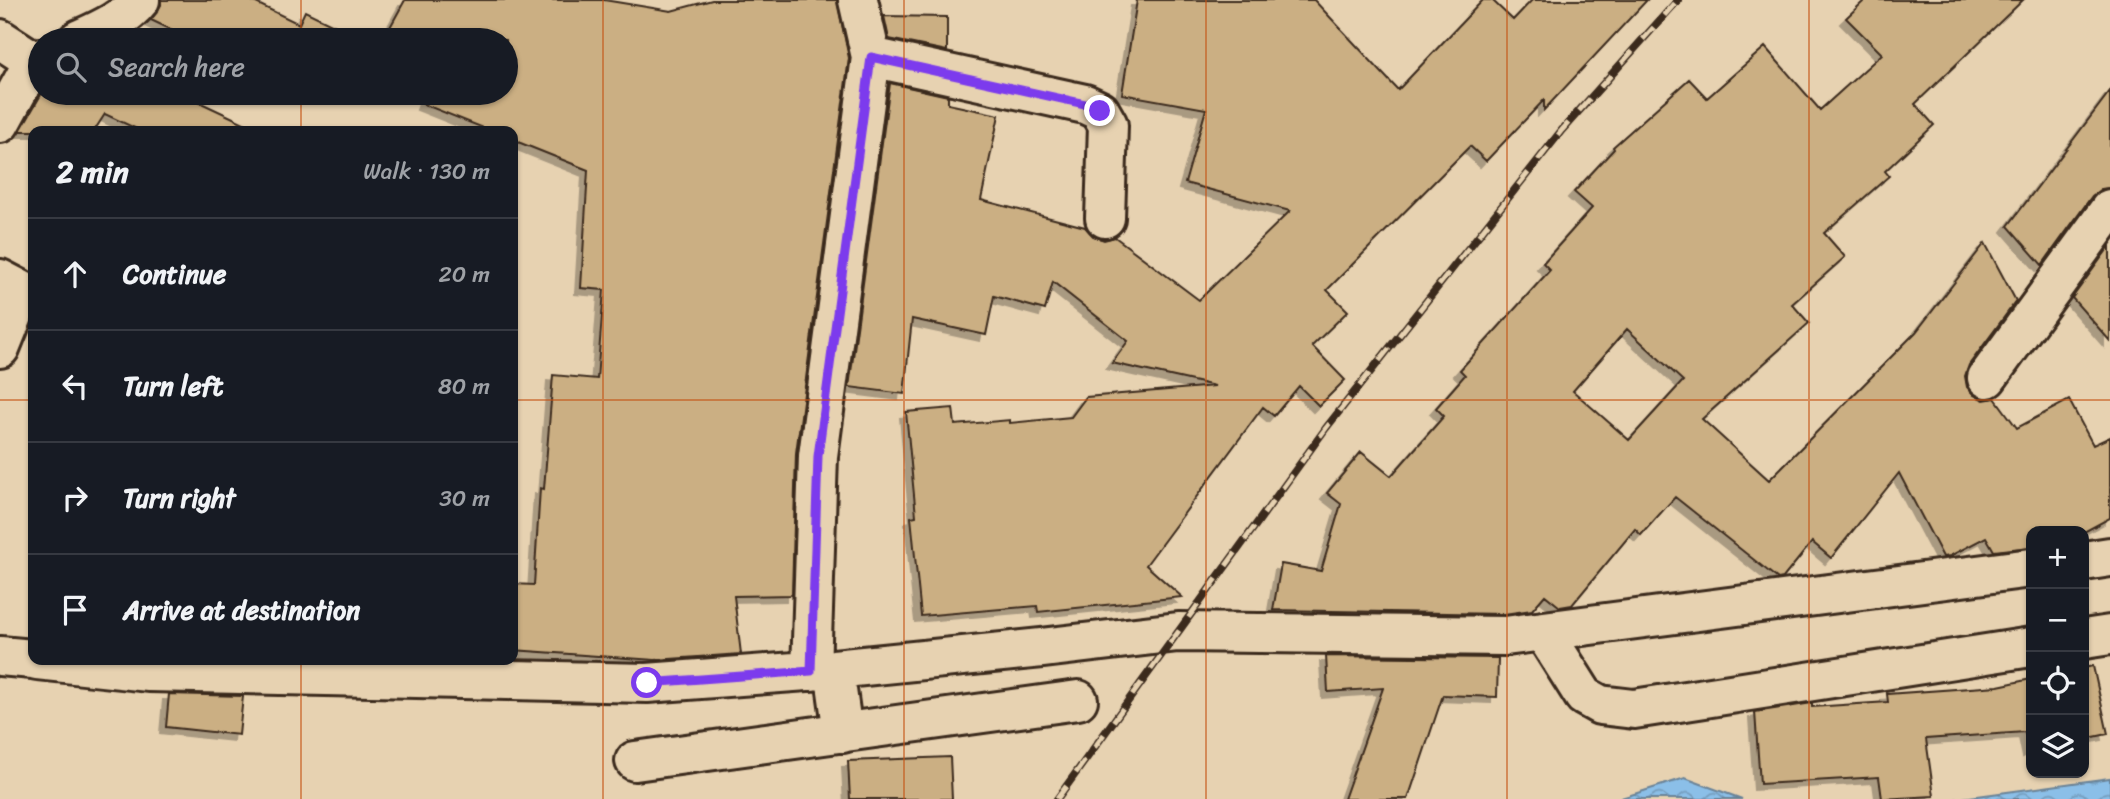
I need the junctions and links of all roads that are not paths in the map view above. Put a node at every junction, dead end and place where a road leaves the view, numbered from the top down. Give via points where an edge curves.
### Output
1 (140, 0) edge
2 (858, 0) edge
3 (104, 28) edge
4 (0, 39) edge
5 (28, 55) edge
6 (871, 57) junction
7 (28, 75) edge
8 (0, 123) edge
9 (2110, 209) edge
10 (1105, 218) dead end
11 (19, 289) edge
12 (0, 348) edge
13 (1987, 378) dead end
14 (2110, 557) edge
15 (2089, 560) edge
16 (2026, 569) edge
17 (1544, 631) junction
18 (2110, 635) edge
19 (2089, 638) edge
20 (2026, 648) edge
21 (0, 656) edge
22 (28, 659) edge
23 (131, 665) edge
24 (150, 666) edge
25 (823, 670) junction
26 (1078, 700) dead end
27 (843, 733) junction
28 (635, 761) dead end

1 - 3 street
2 - 6 street
4 - 5 street
6 - 10 street via 1100,111 1108,125
6 - 25 street via 818,456
7 - 8 street
9 - 13 street
11 - 12 street
14 - 15 street
16 - 17 street
17 - 20 street via 1584,696 1600,705 1634,709
17 - 25 street via 1505,636 1178,632
18 - 19 street
21 - 22 street
23 - 24 street
24 - 25 street via 647,683
25 - 27 street
26 - 27 street
27 - 28 street

